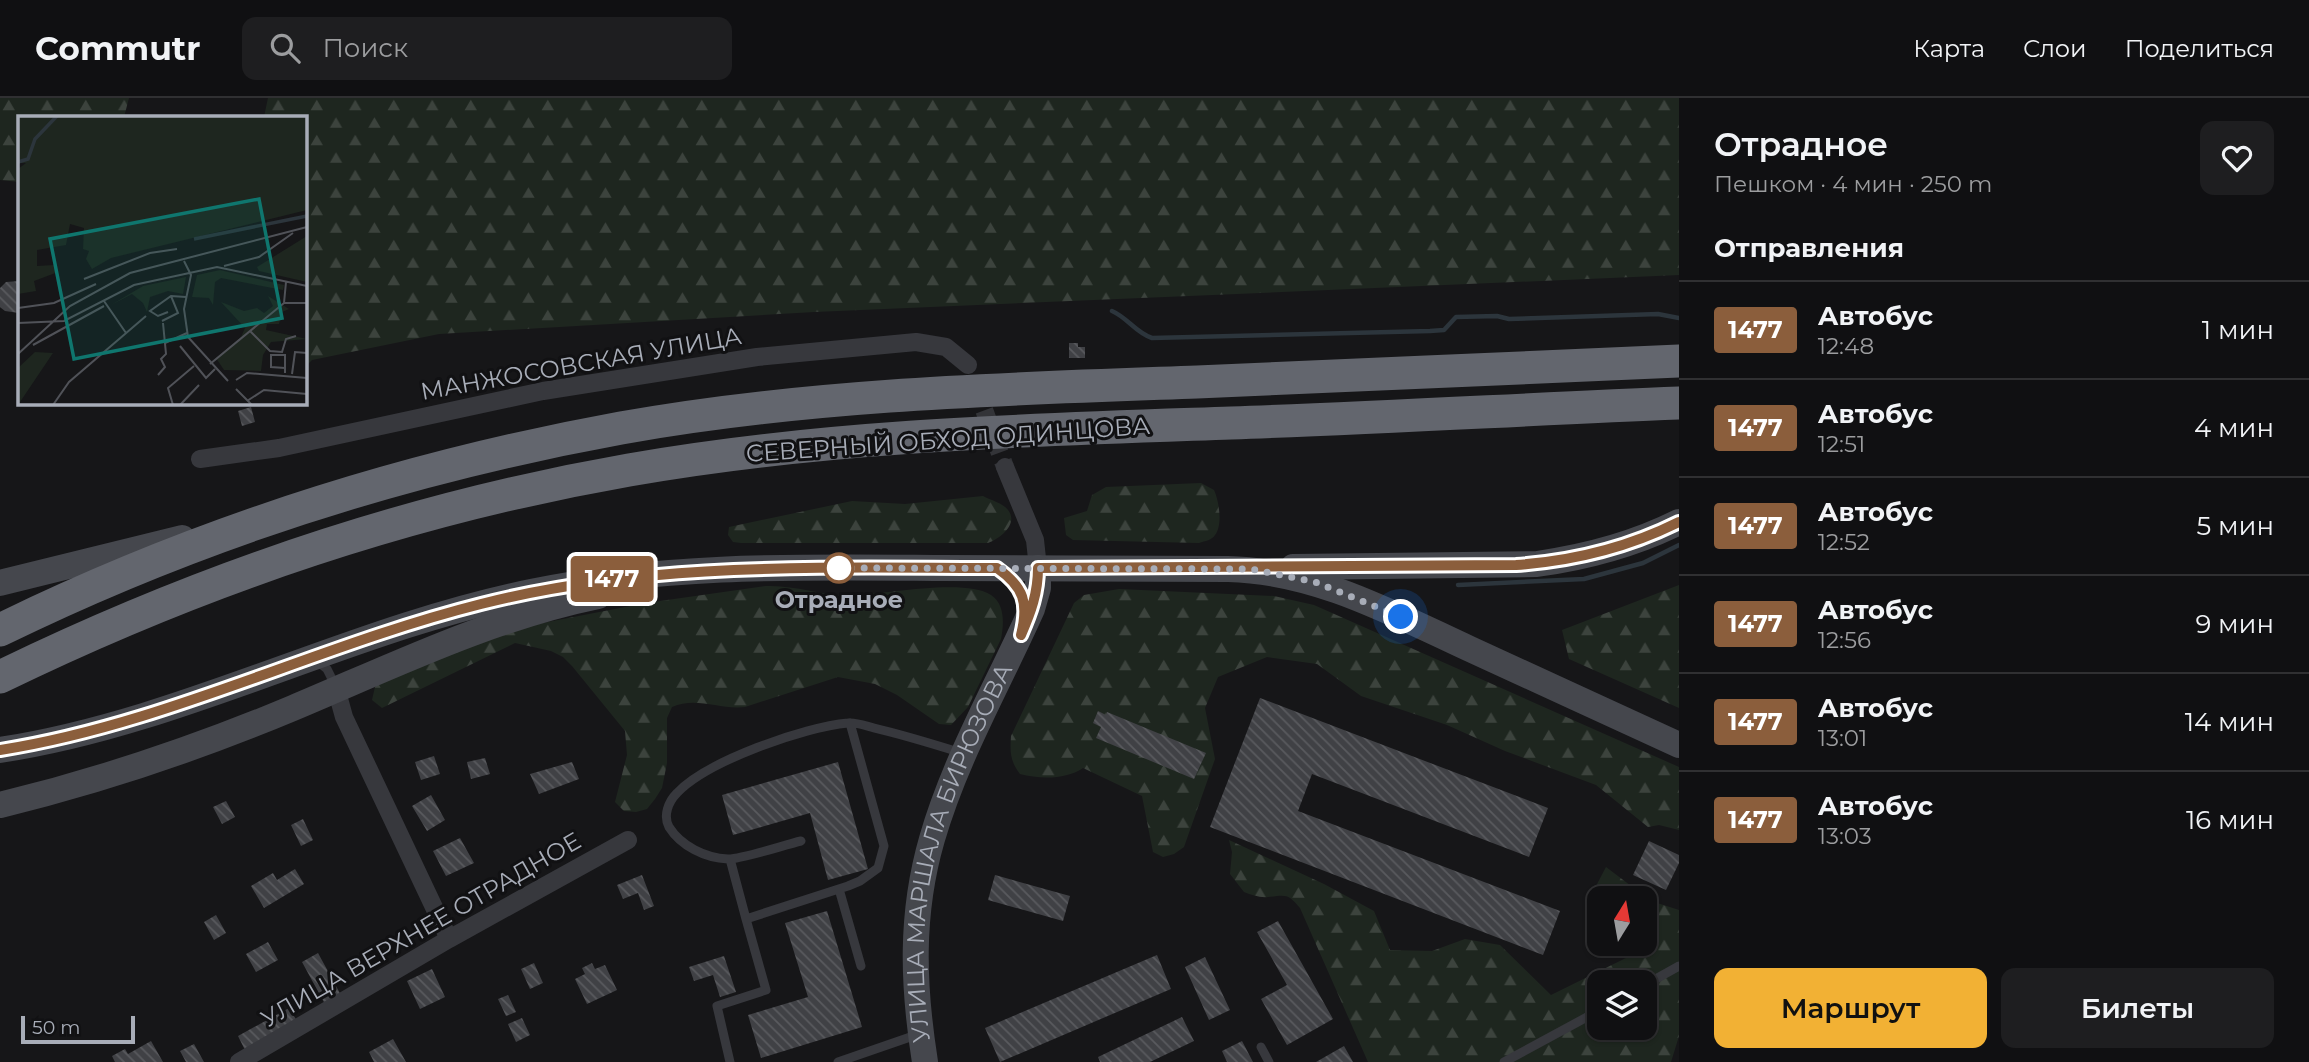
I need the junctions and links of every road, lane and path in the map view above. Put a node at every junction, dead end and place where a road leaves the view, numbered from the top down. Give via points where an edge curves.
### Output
1 (1679, 361) edge
2 (968, 365) tunnel mouth
3 (1679, 403) edge
4 (200, 458) dead end
5 (1005, 467) tunnel mouth
6 (285, 514) junction
7 (1679, 522) edge
8 (818, 568) junction
9 (997, 568) junction
10 (1038, 568) junction
11 (1228, 569) junction
12 (0, 583) edge
13 (0, 630) edge
14 (1021, 635) junction
15 (309, 658) junction
16 (0, 677) edge
17 (336, 688) junction
18 (850, 723) junction
19 (1679, 745) edge
20 (0, 750) edge
21 (964, 753) junction
22 (0, 805) edge
23 (628, 840) dead end
24 (801, 841) dead end
25 (730, 859) junction
26 (839, 888) junction
27 (746, 919) junction
28 (449, 939) junction
29 (861, 966) dead end
30 (1679, 966) edge
31 (1657, 978) edge
32 (1587, 1017) edge
33 (920, 1033) junction
34 (1261, 1047) dead end
35 (239, 1062) edge
36 (730, 1062) edge
37 (838, 1062) edge
38 (925, 1062) edge
39 (1269, 1062) edge
40 (1504, 1062) edge

1 - 6 highway, СЕВЕРНЫЙ ОБХОД ОДИНЦОВА via 1035,388 761,408 555,441 389,482
2 - 4 street, МАНЖОСОВСКАЯ УЛИЦА via 946,347 916,342 757,357 543,391 279,448
3 - 16 highway, СЕВЕРНЫЙ ОБХОД ОДИНЦОВА via 897,438 766,450 631,470 430,515 298,554 114,623
5 - 10 street via 1035,540
6 - 12 main road
6 - 13 highway, СЕВЕРНЫЙ ОБХОД ОДИНЦОВА via 121,575
7 - 11 main road via 1617,548 1537,564
8 - 9 main road
8 - 15 main road via 657,574 531,592 428,618
8 - 17 main road via 683,582 584,599 485,629
9 - 10 main road
9 - 14 main road via 1023,598 1026,609
10 - 11 main road
10 - 14 main road, УЛИЦА МАРШАЛА БИРЮЗОВА via 1038,588
11 - 19 main road via 1272,572 1335,589
14 - 21 main road, УЛИЦА МАРШАЛА БИРЮЗОВА
15 - 17 lane via 327,668
15 - 20 main road via 119,724
17 - 22 main road via 142,766
17 - 28 street via 344,717
18 - 21 lane
18 - 25 lane via 769,744 721,764 675,794 666,822 677,839 698,852
18 - 26 lane via 884,846 878,868
21 - 33 main road, УЛИЦА МАРШАЛА БИРЮЗОВА via 935,828 922,883 916,936
23 - 28 street, УЛИЦА ВЕРХНЕЕ ОТРАДНОЕ
24 - 25 lane
25 - 27 lane
26 - 27 lane
26 - 29 lane
27 - 36 lane via 766,990 717,1006
28 - 35 street, УЛИЦА ВЕРХНЕЕ ОТРАДНОЕ
30 - 31 lane
32 - 40 lane
33 - 37 lane
33 - 38 main road, УЛИЦА МАРШАЛА БИРЮЗОВА
34 - 39 lane

